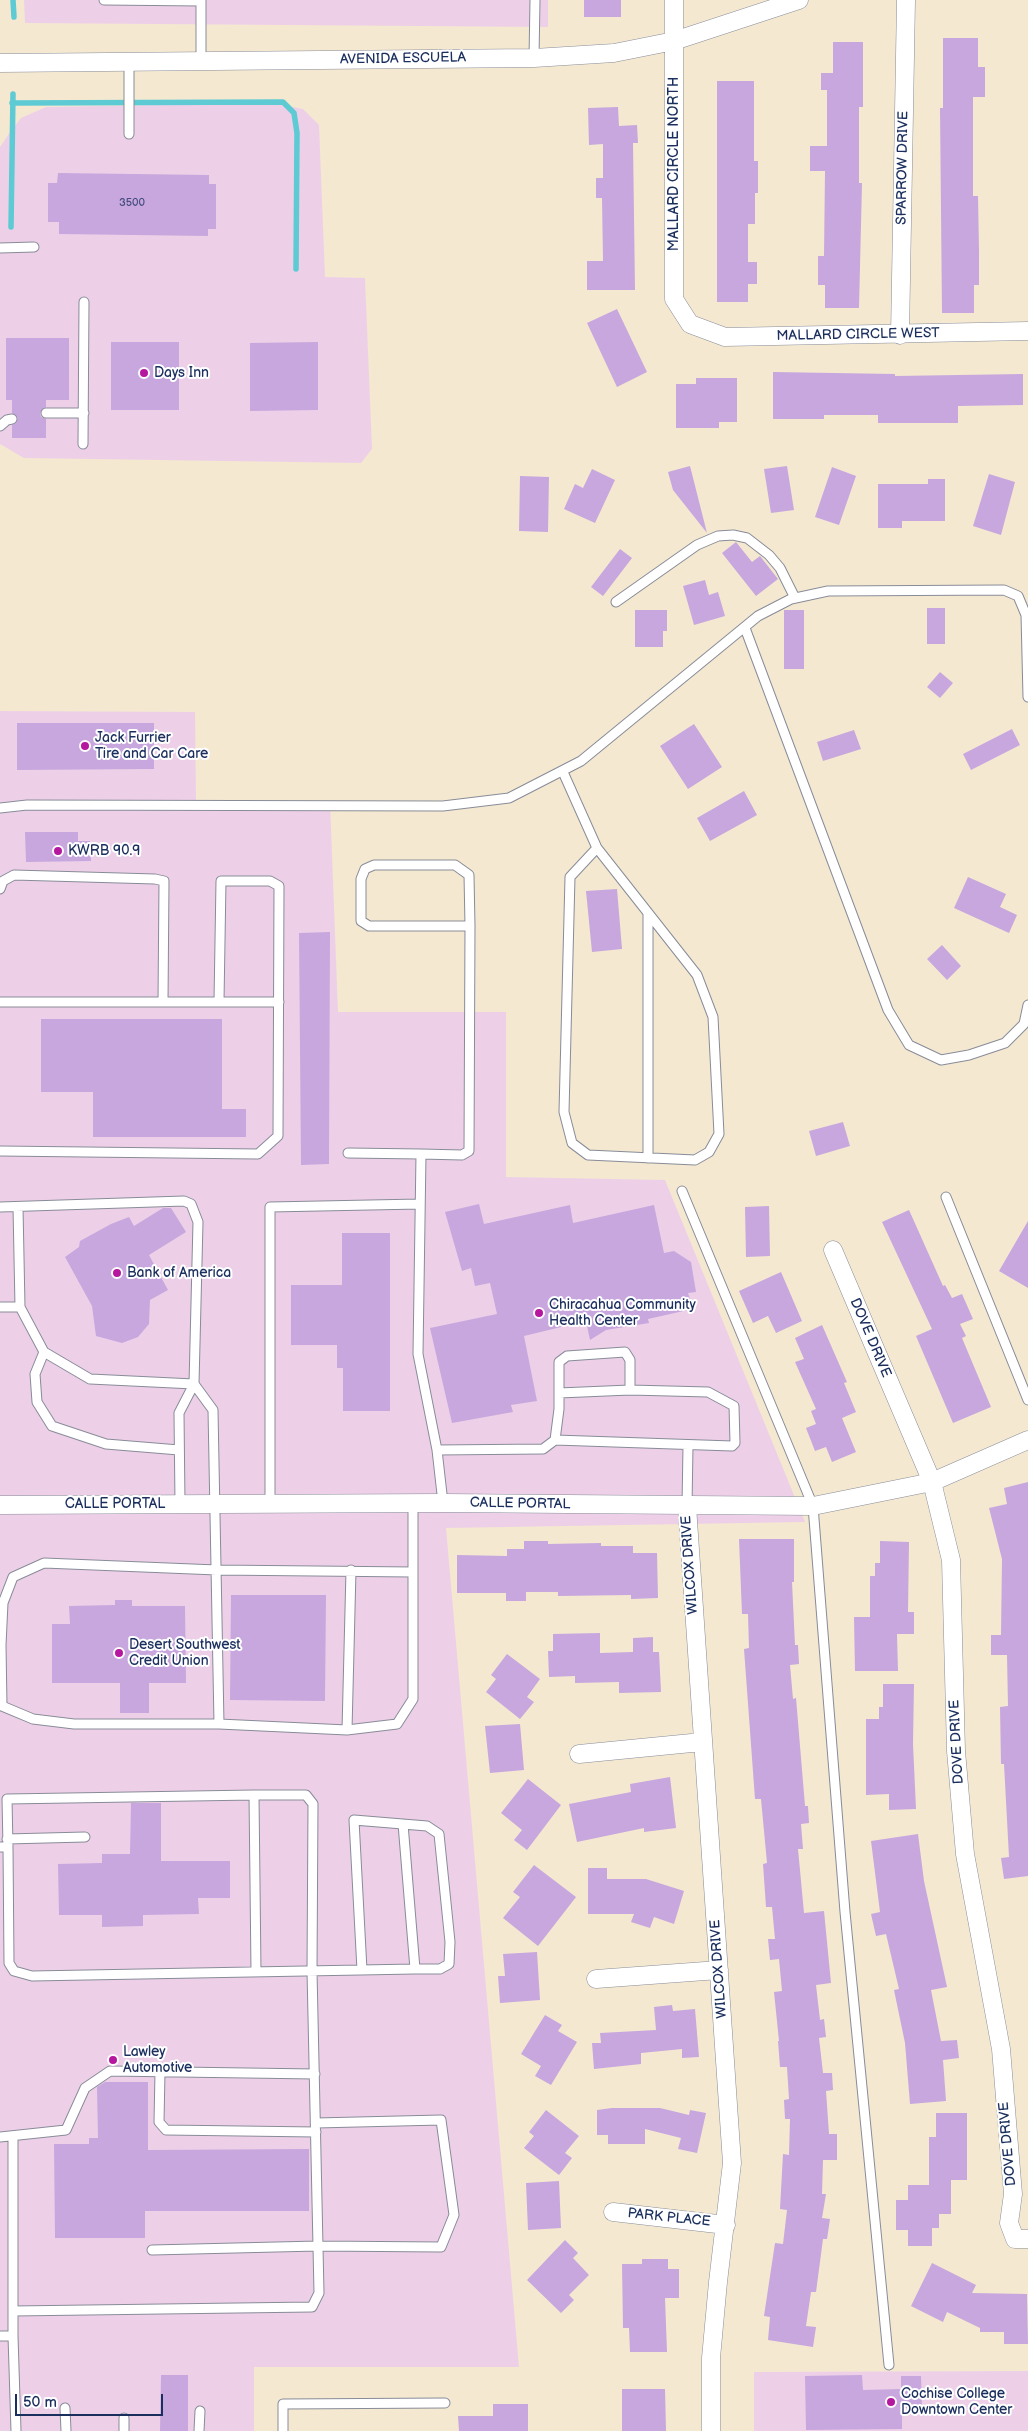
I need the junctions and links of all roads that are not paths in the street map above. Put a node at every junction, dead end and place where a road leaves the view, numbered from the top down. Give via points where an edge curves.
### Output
1 (104, 0) edge
2 (535, 0) edge
3 (674, 0) edge
4 (799, 0) edge
5 (906, 0) edge
6 (201, 1) edge
7 (674, 41) junction
8 (534, 58) junction
9 (201, 61) junction
10 (129, 62) junction
11 (0, 63) edge
12 (129, 134) dead end
13 (34, 247) dead end
14 (0, 248) edge
15 (84, 302) dead end
16 (690, 324) joint
17 (1028, 331) edge
18 (900, 335) junction
19 (84, 413) junction
20 (46, 414) dead end
21 (12, 419) dead end
22 (0, 426) edge
23 (83, 444) dead end
24 (795, 598) junction
25 (616, 602) dead end
26 (745, 628) junction
27 (1028, 697) edge
28 (562, 772) junction
29 (0, 808) edge
30 (597, 848) junction
31 (0, 889) edge
32 (648, 913) junction
33 (470, 926) junction
34 (220, 1001) junction
35 (0, 1002) edge
36 (163, 1002) junction
37 (278, 1002) junction
38 (1028, 1006) edge
39 (0, 1151) edge
40 (348, 1153) dead end
41 (421, 1154) junction
42 (648, 1158) junction
43 (682, 1191) dead end
44 (946, 1197) dead end
45 (420, 1204) junction
46 (18, 1206) junction
47 (0, 1207) edge
48 (833, 1250) dead end
49 (0, 1307) edge
50 (20, 1307) junction
51 (44, 1352) junction
52 (194, 1384) junction
53 (630, 1390) junction
54 (559, 1393) junction
55 (1028, 1400) edge
56 (555, 1440) junction
57 (1028, 1440) edge
58 (688, 1446) junction
59 (179, 1450) junction
60 (437, 1450) junction
61 (932, 1482) junction
62 (413, 1503) junction
63 (443, 1503) junction
64 (180, 1504) junction
65 (215, 1504) junction
66 (270, 1504) junction
67 (0, 1505) edge
68 (687, 1506) junction
69 (813, 1506) junction
70 (216, 1570) junction
71 (351, 1570) junction
72 (413, 1572) junction
73 (1, 1706) edge
74 (219, 1724) junction
75 (347, 1730) junction
76 (702, 1742) junction
77 (578, 1754) dead end
78 (254, 1795) junction
79 (403, 1824) junction
80 (85, 1837) dead end
81 (5, 1845) edge
82 (415, 1969) junction
83 (362, 1970) junction
84 (719, 1970) junction
85 (312, 1971) junction
86 (256, 1972) junction
87 (596, 1979) dead end
88 (160, 2072) junction
89 (315, 2074) junction
90 (316, 2122) junction
91 (316, 2132) junction
92 (0, 2137) edge
93 (13, 2137) junction
94 (613, 2212) dead end
95 (726, 2225) junction
96 (1028, 2239) edge
97 (318, 2246) junction
98 (152, 2250) dead end
99 (13, 2311) junction
100 (0, 2336) edge
101 (14, 2336) junction
102 (889, 2365) dead end
103 (445, 2403) dead end
104 (65, 2408) dead end
105 (200, 2411) dead end
106 (124, 2418) dead end
107 (16, 2431) edge
108 (66, 2431) edge
109 (124, 2431) edge
110 (200, 2431) edge
111 (283, 2431) edge
112 (711, 2431) edge

1 - 6 lane
2 - 8 lane
3 - 7 street, MALLARD CIRCLE NORTH
4 - 7 street, AVENIDA ESCUELA
5 - 18 street, SPARROW DRIVE
6 - 9 lane
7 - 8 street, AVENIDA ESCUELA via 614,53
7 - 16 street, MALLARD CIRCLE NORTH via 674,299
8 - 9 street, AVENIDA ESCUELA
9 - 10 street, AVENIDA ESCUELA
10 - 11 street, AVENIDA ESCUELA
10 - 12 lane
13 - 14 lane
15 - 19 lane
16 - 18 street, MALLARD CIRCLE WEST via 725,337
17 - 18 street, MALLARD CIRCLE WEST
19 - 20 lane
19 - 23 lane
21 - 22 lane
24 - 25 lane via 780,568 769,555 747,538 733,535 718,536 697,545
24 - 26 lane via 758,616
24 - 27 lane via 828,591 1004,590 1018,596 1026,615
26 - 28 lane via 581,761
26 - 38 lane via 888,1010 909,1045 941,1060 969,1055 1005,1043 1024,1024
28 - 29 lane via 509,798 443,806 26,805
28 - 30 lane
30 - 32 lane
30 - 42 lane via 570,877 564,1112 572,1143 588,1155
31 - 36 lane via 3,881 14,875 164,881
32 - 42 lane
32 - 42 lane via 697,975 713,1017 719,1134 709,1152 695,1160
33 - 33 lane via 369,926 361,921 365,869 374,866 455,866 463,869 469,875
33 - 41 lane via 469,1151 462,1155
34 - 36 lane
34 - 37 lane
34 - 37 lane via 221,881 270,881 279,886
35 - 36 lane
37 - 39 lane via 278,1136 258,1154
40 - 41 lane
41 - 45 lane
43 - 69 lane
44 - 55 lane
45 - 60 lane via 418,1354
45 - 66 lane via 270,1207
46 - 47 lane
46 - 50 lane
46 - 52 lane via 184,1201 191,1204 198,1222
48 - 61 street, DOVE DRIVE
49 - 50 lane
50 - 51 lane
51 - 52 lane via 90,1379
51 - 59 lane via 35,1374 37,1402 52,1426 106,1444
52 - 59 lane via 179,1413
52 - 65 lane via 213,1410
53 - 54 lane
53 - 54 lane via 630,1360 625,1352 568,1356 559,1362
53 - 58 lane via 708,1392 734,1406 735,1443 732,1446
54 - 56 lane
56 - 58 lane
56 - 60 lane via 543,1449
57 - 61 street, CALLE PORTAL
58 - 68 lane
59 - 64 lane
60 - 63 lane
61 - 69 street, CALLE PORTAL
61 - 96 street, DOVE DRIVE via 951,1560 956,1751 965,1854 1001,2049 1013,2194 1009,2223 1015,2239
62 - 63 street, CALLE PORTAL
62 - 66 street, CALLE PORTAL
62 - 72 lane
63 - 68 street, CALLE PORTAL
64 - 65 street, CALLE PORTAL
64 - 67 street, CALLE PORTAL
65 - 66 street, CALLE PORTAL
65 - 70 lane
68 - 69 street, CALLE PORTAL
68 - 76 street, WILCOX DRIVE
69 - 102 lane via 844,1902
70 - 71 lane
70 - 73 lane via 44,1563 13,1578 3,1603
70 - 74 lane
71 - 72 lane
71 - 75 lane
72 - 75 lane via 413,1699 397,1724
73 - 74 lane via 33,1719 74,1724
74 - 75 lane
76 - 77 street
76 - 84 street, WILCOX DRIVE
78 - 81 lane via 7,1799
78 - 85 lane via 306,1795 314,1804
78 - 86 lane
79 - 82 lane
79 - 82 lane via 427,1826 440,1834 450,1942 449,1964 440,1969
79 - 83 lane via 354,1820
80 - 81 lane
81 - 86 lane via 9,1963 14,1971 32,1976
82 - 83 lane
83 - 85 lane
84 - 87 street
84 - 95 street, WILCOX DRIVE via 732,2163
85 - 86 lane
85 - 89 lane
88 - 89 lane
88 - 91 lane via 159,2122 166,2130
88 - 93 lane via 110,2071 85,2088 66,2130
89 - 90 lane
90 - 91 lane
90 - 97 lane via 441,2120 454,2215 441,2247
91 - 97 lane
92 - 93 lane
93 - 99 lane
94 - 95 street, PARK PLACE
95 - 112 street, WILCOX DRIVE via 711,2358
97 - 98 lane
97 - 99 lane via 319,2292 312,2307
99 - 101 lane
100 - 101 lane
101 - 107 lane
103 - 111 lane via 283,2404
104 - 108 lane
105 - 110 lane
106 - 109 lane

